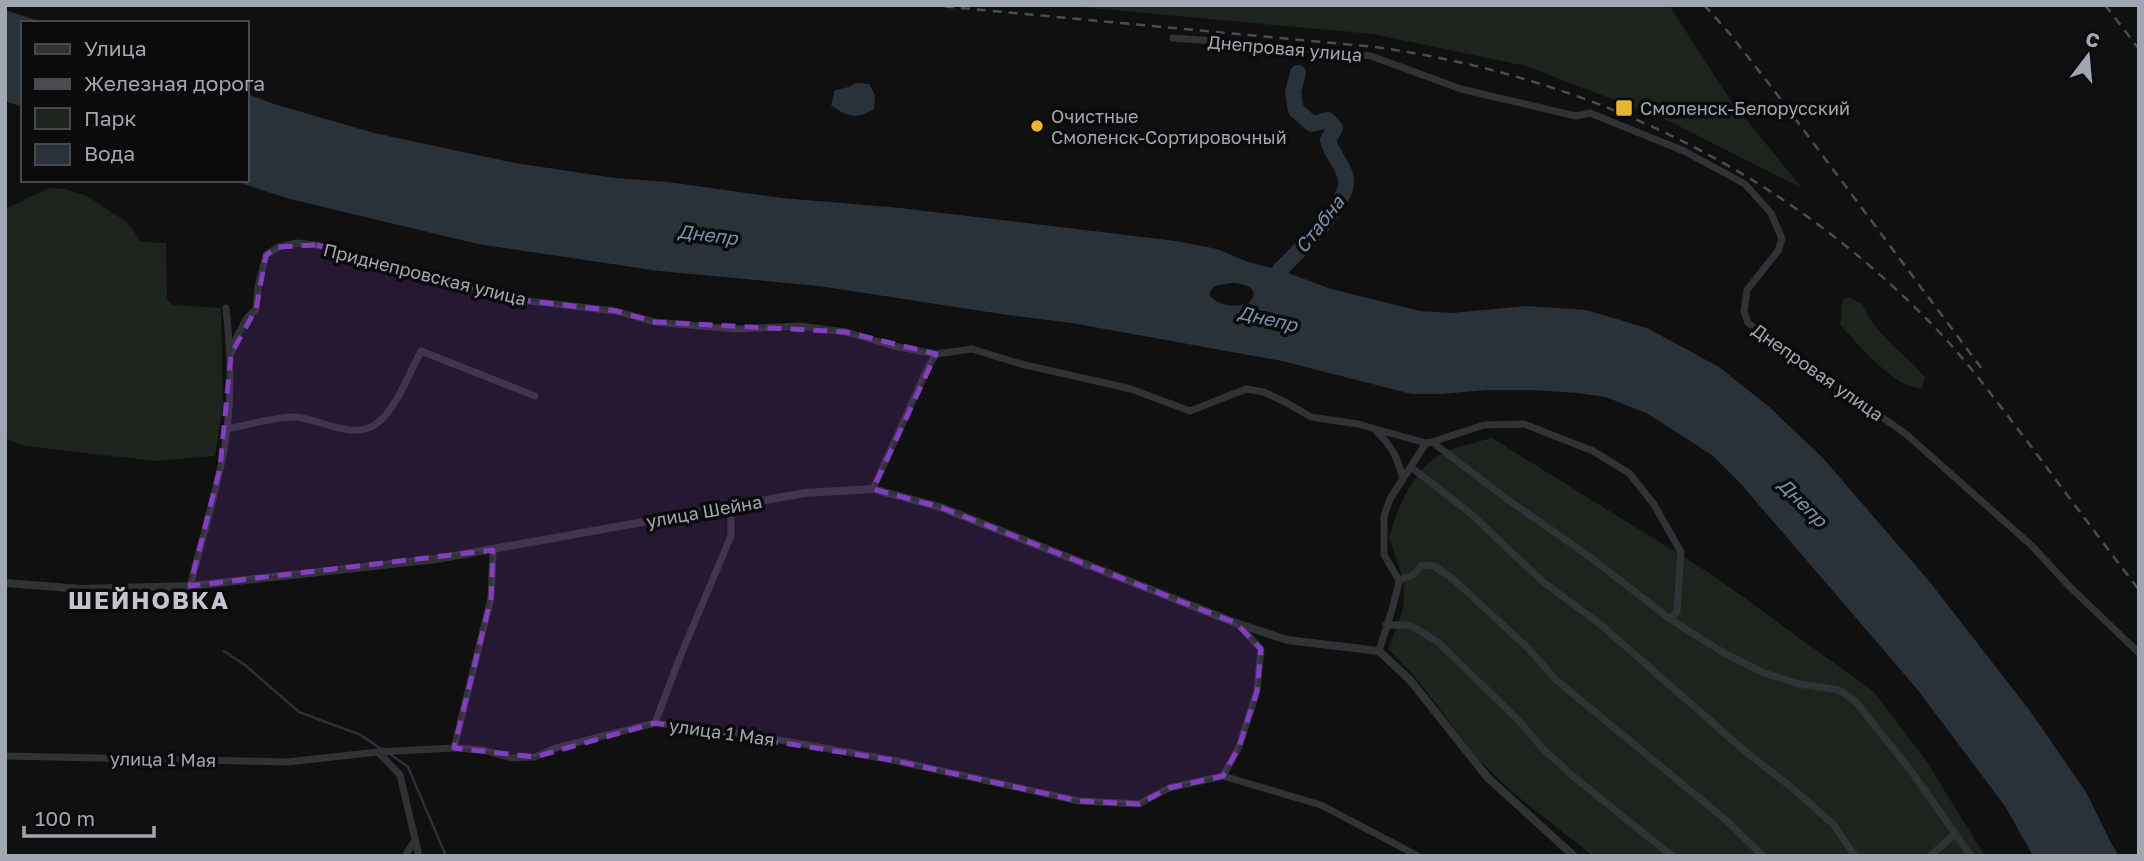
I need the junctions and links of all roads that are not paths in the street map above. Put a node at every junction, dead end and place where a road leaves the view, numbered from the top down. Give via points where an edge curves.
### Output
1 (1173, 38) dead end
2 (226, 308) dead end
3 (231, 354) junction
4 (936, 354) junction
5 (534, 396) dead end
6 (226, 429) junction
7 (1374, 429) junction
8 (1429, 443) junction
9 (1411, 467) junction
10 (1403, 480) junction
11 (873, 489) junction
12 (731, 506) junction
13 (492, 550) junction
14 (1399, 580) junction
15 (5, 583) edge
16 (190, 586) junction
17 (1670, 619) junction
18 (1236, 623) junction
19 (1386, 625) junction
20 (1379, 651) junction
21 (2139, 653) edge
22 (655, 723) junction
23 (454, 748) junction
24 (378, 752) junction
25 (5, 756) edge
26 (1223, 776) junction
27 (1955, 834) junction
28 (415, 839) junction
29 (405, 856) edge
30 (419, 856) edge
31 (1418, 856) edge
32 (1574, 856) edge
33 (1672, 856) edge
34 (1763, 856) edge
35 (1855, 856) edge
36 (1930, 856) edge
37 (1971, 856) edge

1 - 21 street, Днепровая улица via 1371,56 1474,92 1576,116 1590,113 1684,151 1745,184 1771,213 1782,239 1747,290 1744,312 1748,323 1906,435 2031,545
2 - 3 street
3 - 4 street, Приднепровская улица via 237,335 256,309 266,254 296,243 529,302 616,311 656,322 735,329 799,326 846,332
3 - 6 street
4 - 7 street, Приднепровская улица via 972,349 1132,389 1190,411 1246,389 1264,392 1311,417
4 - 11 street
5 - 6 street via 421,351 381,421 358,432 293,417
6 - 16 street
7 - 8 street, Приднепровская улица
7 - 10 street via 1390,444
8 - 9 street
8 - 17 street
8 - 17 street via 1484,425 1524,424 1593,451 1629,473 1653,503 1681,552 1677,612
9 - 10 street
9 - 35 street via 1833,824
10 - 14 street via 1384,516 1384,555
11 - 12 street, улица Шейна via 805,493
11 - 18 street, улица Шейна via 940,507
12 - 13 street, улица Шейна
12 - 22 street via 732,536
13 - 16 street, улица Шейна
13 - 23 street via 491,598
14 - 19 street
14 - 34 street via 1422,565 1434,566 1452,579 1555,679
15 - 16 street, улица Шейна via 82,589
17 - 27 street via 1764,673 1839,690 1855,701
18 - 20 street, улица Шейна via 1287,640
18 - 26 street via 1261,649 1256,691 1239,747
19 - 20 street
19 - 33 street via 1410,625 1438,642 1543,749
20 - 32 street via 1410,680 1488,778
22 - 23 street, улица 1 Мая via 535,757 511,758
22 - 26 street, улица 1 Мая via 892,760 1079,801 1139,804 1169,788
23 - 24 street, улица 1 Мая
24 - 25 street, улица 1 Мая via 288,762
24 - 28 street via 400,775
26 - 31 street, улица 1 Мая via 1321,805
27 - 36 street
27 - 37 street
28 - 29 street
28 - 30 street

